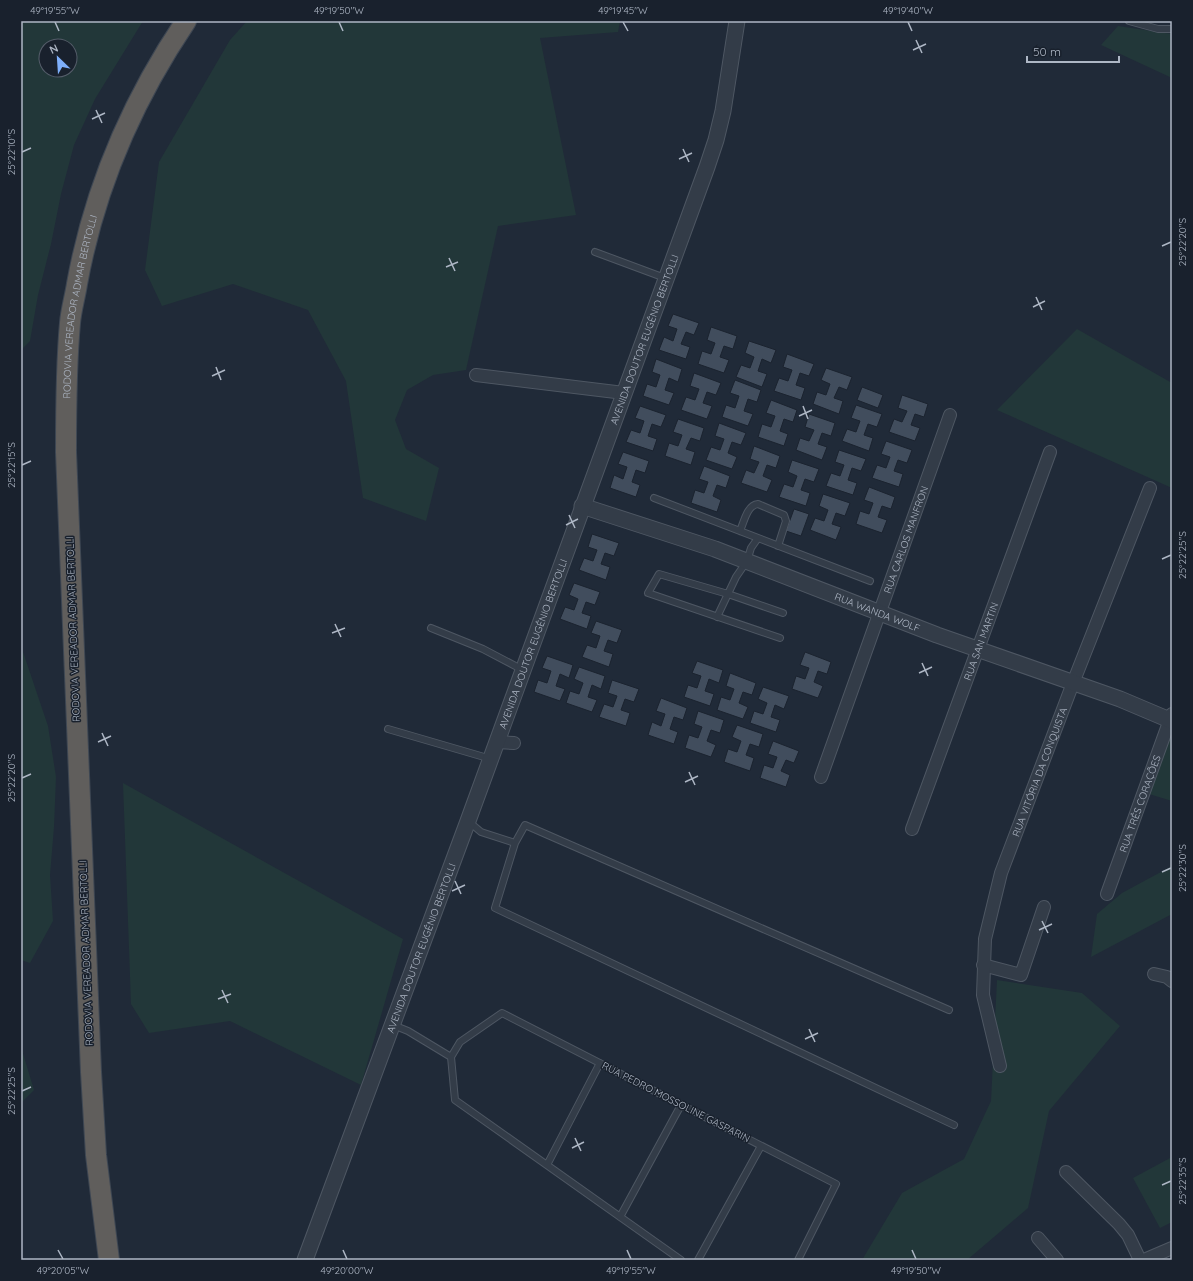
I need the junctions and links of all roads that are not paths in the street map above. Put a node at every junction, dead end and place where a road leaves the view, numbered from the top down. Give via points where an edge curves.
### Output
1 (186, 21) edge
2 (737, 21) edge
3 (1129, 21) edge
4 (1172, 30) edge
5 (595, 252) dead end
6 (666, 278) junction
7 (476, 375) dead end
8 (624, 393) junction
9 (950, 415) dead end
10 (1050, 452) dead end
11 (1150, 488) dead end
12 (654, 498) dead end
13 (582, 506) junction
14 (740, 531) junction
15 (758, 538) junction
16 (778, 546) junction
17 (747, 561) junction
18 (870, 581) dead end
19 (728, 594) junction
20 (783, 613) dead end
21 (880, 613) junction
22 (717, 617) junction
23 (431, 628) dead end
24 (780, 638) dead end
25 (978, 649) junction
26 (524, 670) junction
27 (1073, 683) junction
28 (1171, 718) edge
29 (388, 729) dead end
30 (497, 742) junction
31 (514, 743) dead end
32 (491, 759) junction
33 (821, 777) dead end
34 (468, 821) junction
35 (912, 829) dead end
36 (515, 843) junction
37 (1107, 894) dead end
38 (1044, 907) dead end
39 (984, 965) junction
40 (1154, 974) dead end
41 (1172, 981) edge
42 (949, 1010) dead end
43 (393, 1025) junction
44 (451, 1057) junction
45 (600, 1063) junction
46 (1000, 1066) dead end
47 (680, 1105) junction
48 (954, 1125) dead end
49 (761, 1146) junction
50 (547, 1165) junction
51 (1066, 1172) dead end
52 (620, 1217) junction
53 (1038, 1238) dead end
54 (1172, 1248) edge
55 (109, 1260) edge
56 (305, 1260) edge
57 (681, 1260) edge
58 (698, 1260) edge
59 (798, 1260) edge
60 (1057, 1260) edge
61 (1140, 1260) edge
62 (1144, 1260) edge

1 - 55 highway, RODOVIA VEREADOR ADMAR BERTOLLI via 141,96 117,147 98,198 82,256 70,321 66,386 66,452 93,1117
2 - 6 street, AVENIDA DOUTOR EUGÊNIO BERTOLLI via 716,140
3 - 4 lane
5 - 6 lane
6 - 8 street, AVENIDA DOUTOR EUGÊNIO BERTOLLI
7 - 8 street
8 - 13 street, AVENIDA DOUTOR EUGÊNIO BERTOLLI
9 - 21 street, RUA CARLOS MANFRON
10 - 25 street, RUA SAN MARTIN
11 - 27 street, RUA VITÓRIA DA CONQUISTA
12 - 14 lane
13 - 17 street, RUA WANDA WOLF
13 - 26 street, AVENIDA DOUTOR EUGÊNIO BERTOLLI
14 - 15 lane
14 - 16 lane via 750,507 758,504 784,515 786,521
15 - 16 lane
15 - 17 lane via 751,548
16 - 18 lane
17 - 19 lane
17 - 21 street, RUA WANDA WOLF
19 - 20 lane
19 - 22 lane
19 - 22 lane via 659,574 648,593
21 - 25 street, RUA WANDA WOLF
21 - 33 street, RUA CARLOS MANFRON
22 - 24 lane
23 - 26 lane
25 - 27 street, RUA WANDA WOLF
25 - 35 street, RUA SAN MARTIN
26 - 30 street, AVENIDA DOUTOR EUGÊNIO BERTOLLI
27 - 28 street, RUA WANDA WOLF
27 - 39 street, RUA VITÓRIA DA CONQUISTA via 1001,873 985,940
28 - 37 street, RUA TRÊS CORAÇÕES
29 - 32 lane
30 - 31 street
30 - 32 street, AVENIDA DOUTOR EUGÊNIO BERTOLLI
32 - 34 street, AVENIDA DOUTOR EUGÊNIO BERTOLLI
34 - 36 lane via 481,832
34 - 43 street, AVENIDA DOUTOR EUGÊNIO BERTOLLI
36 - 42 lane via 525,825
36 - 48 lane via 495,908
38 - 39 street via 1021,975
39 - 46 street, RUA VITÓRIA DA CONQUISTA via 983,996
40 - 41 street
43 - 44 lane
43 - 56 street, AVENIDA DOUTOR EUGÊNIO BERTOLLI
44 - 45 lane, RUA PEDRO MOSSOLINE GASPARIN via 460,1042 502,1013
44 - 50 lane via 455,1100
45 - 47 lane, RUA PEDRO MOSSOLINE GASPARIN
45 - 50 lane
47 - 49 lane, RUA PEDRO MOSSOLINE GASPARIN
47 - 52 lane
49 - 58 lane
49 - 59 lane, RUA PEDRO MOSSOLINE GASPARIN via 836,1184
50 - 52 lane
51 - 61 street via 1119,1224 1128,1235
52 - 57 lane
53 - 60 street
54 - 62 street

